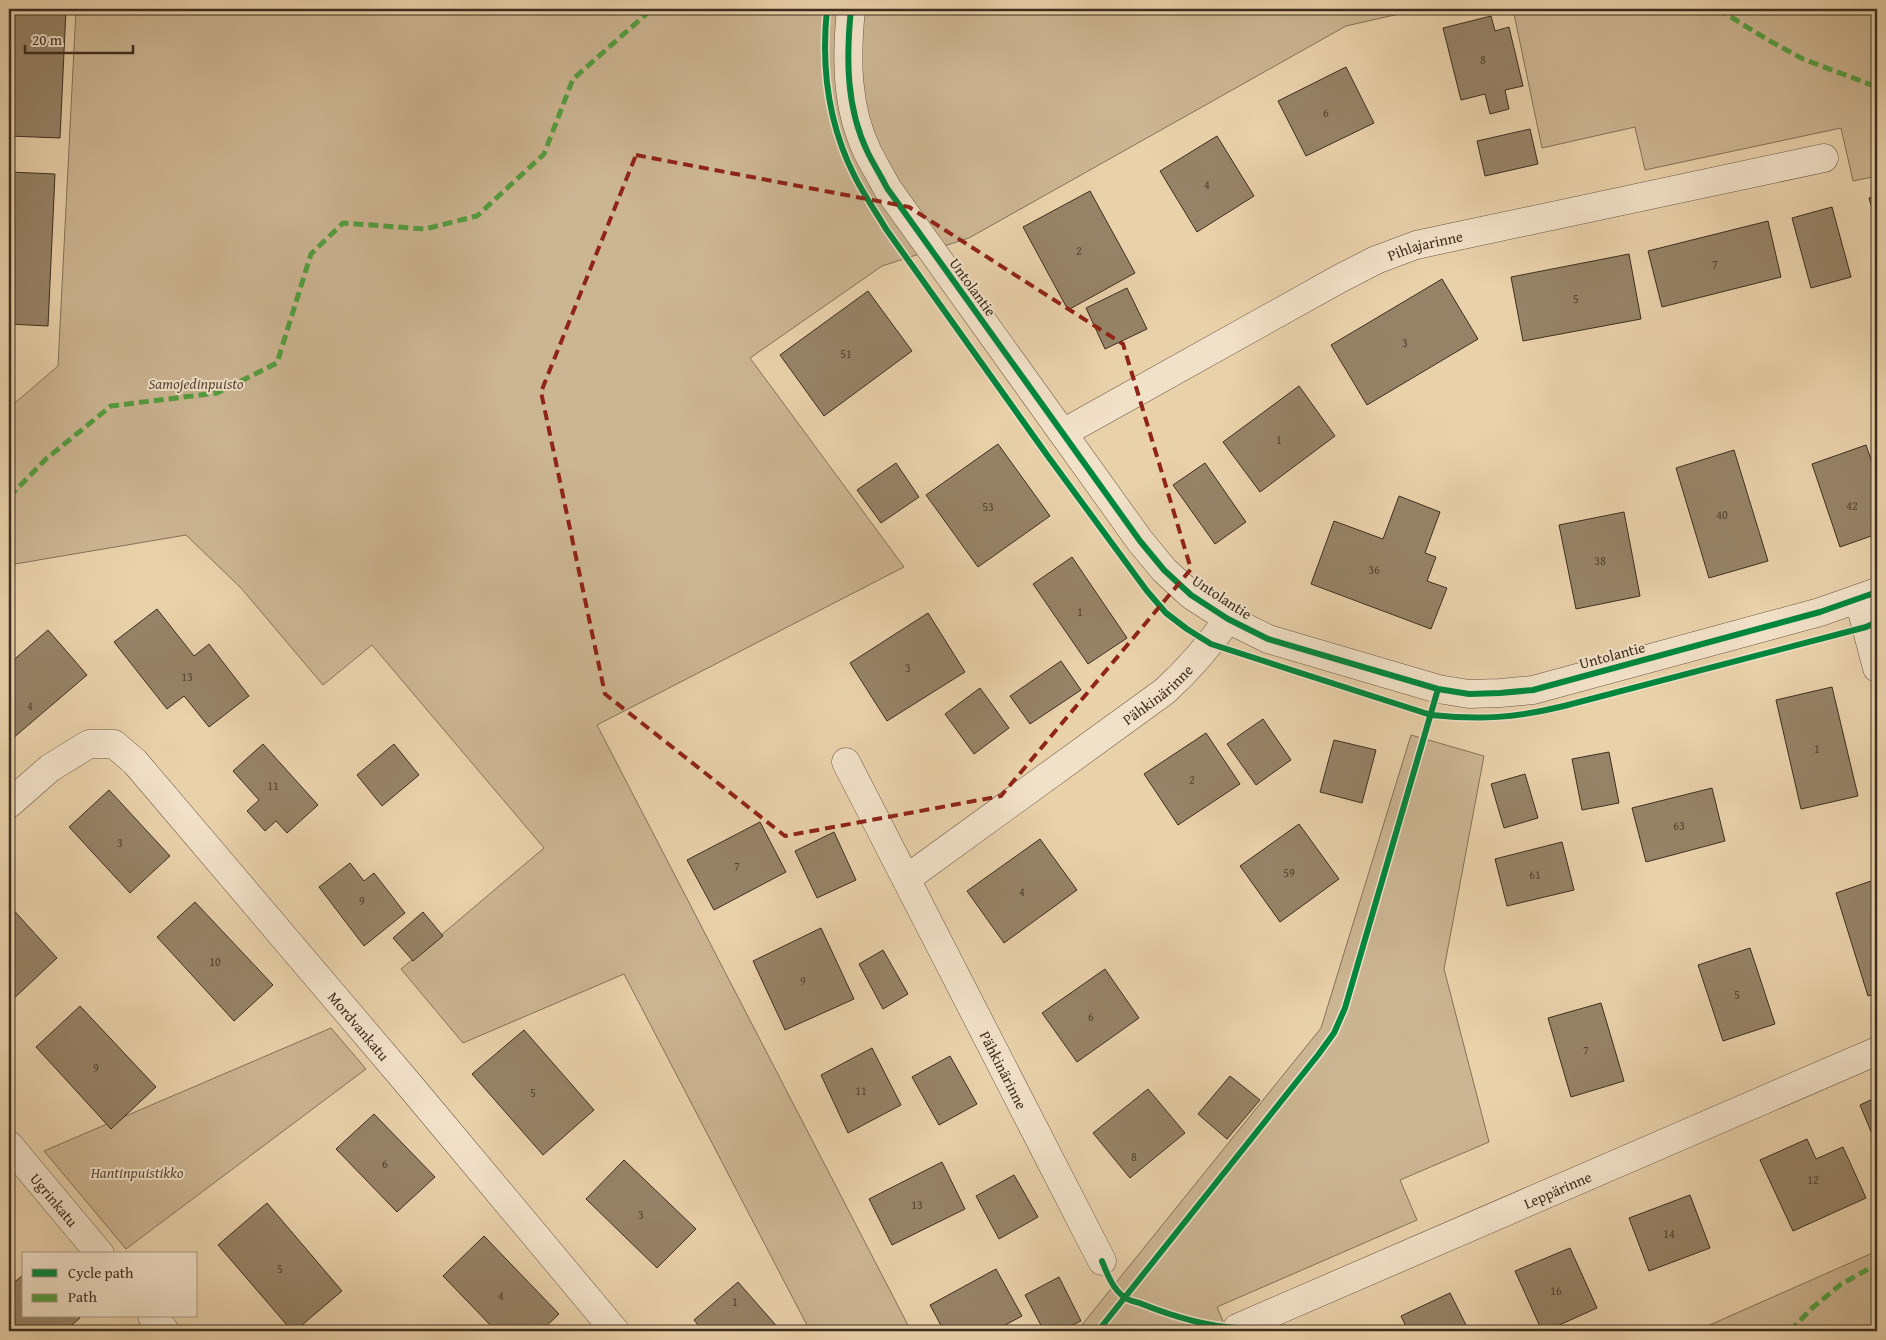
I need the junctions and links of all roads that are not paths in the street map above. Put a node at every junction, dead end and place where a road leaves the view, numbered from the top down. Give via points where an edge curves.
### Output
1 (852, 9) edge
2 (1824, 158) dead end
3 (1063, 434) junction
4 (1868, 596) edge
5 (1228, 619) junction
6 (1877, 668) edge
7 (846, 762) dead end
8 (9, 804) edge
9 (906, 879) junction
10 (1877, 1051) edge
11 (9, 1145) edge
12 (98, 1252) edge
13 (1102, 1261) dead end
14 (154, 1318) edge
15 (1237, 1328) dead end
16 (165, 1331) edge
17 (615, 1331) edge

1 - 3 street, Untolantie via 847,44 849,82 855,118 868,152 907,218
2 - 3 street, Pihlajarinne via 1408,248 1339,279
3 - 5 street, Untolantie via 1164,570 1191,596
4 - 5 street, Untolantie via 1533,690 1500,693 1468,694 1438,689 1268,639
4 - 6 street
5 - 9 street, Pähkinärinne via 1205,651 1165,691
7 - 9 street, Pähkinärinne
8 - 17 street, Mordvankatu via 50,768 89,744 114,744 135,762
9 - 13 street, Pähkinärinne
10 - 15 street, Leppärinne
11 - 12 street, Ugrinkatu
14 - 16 street

